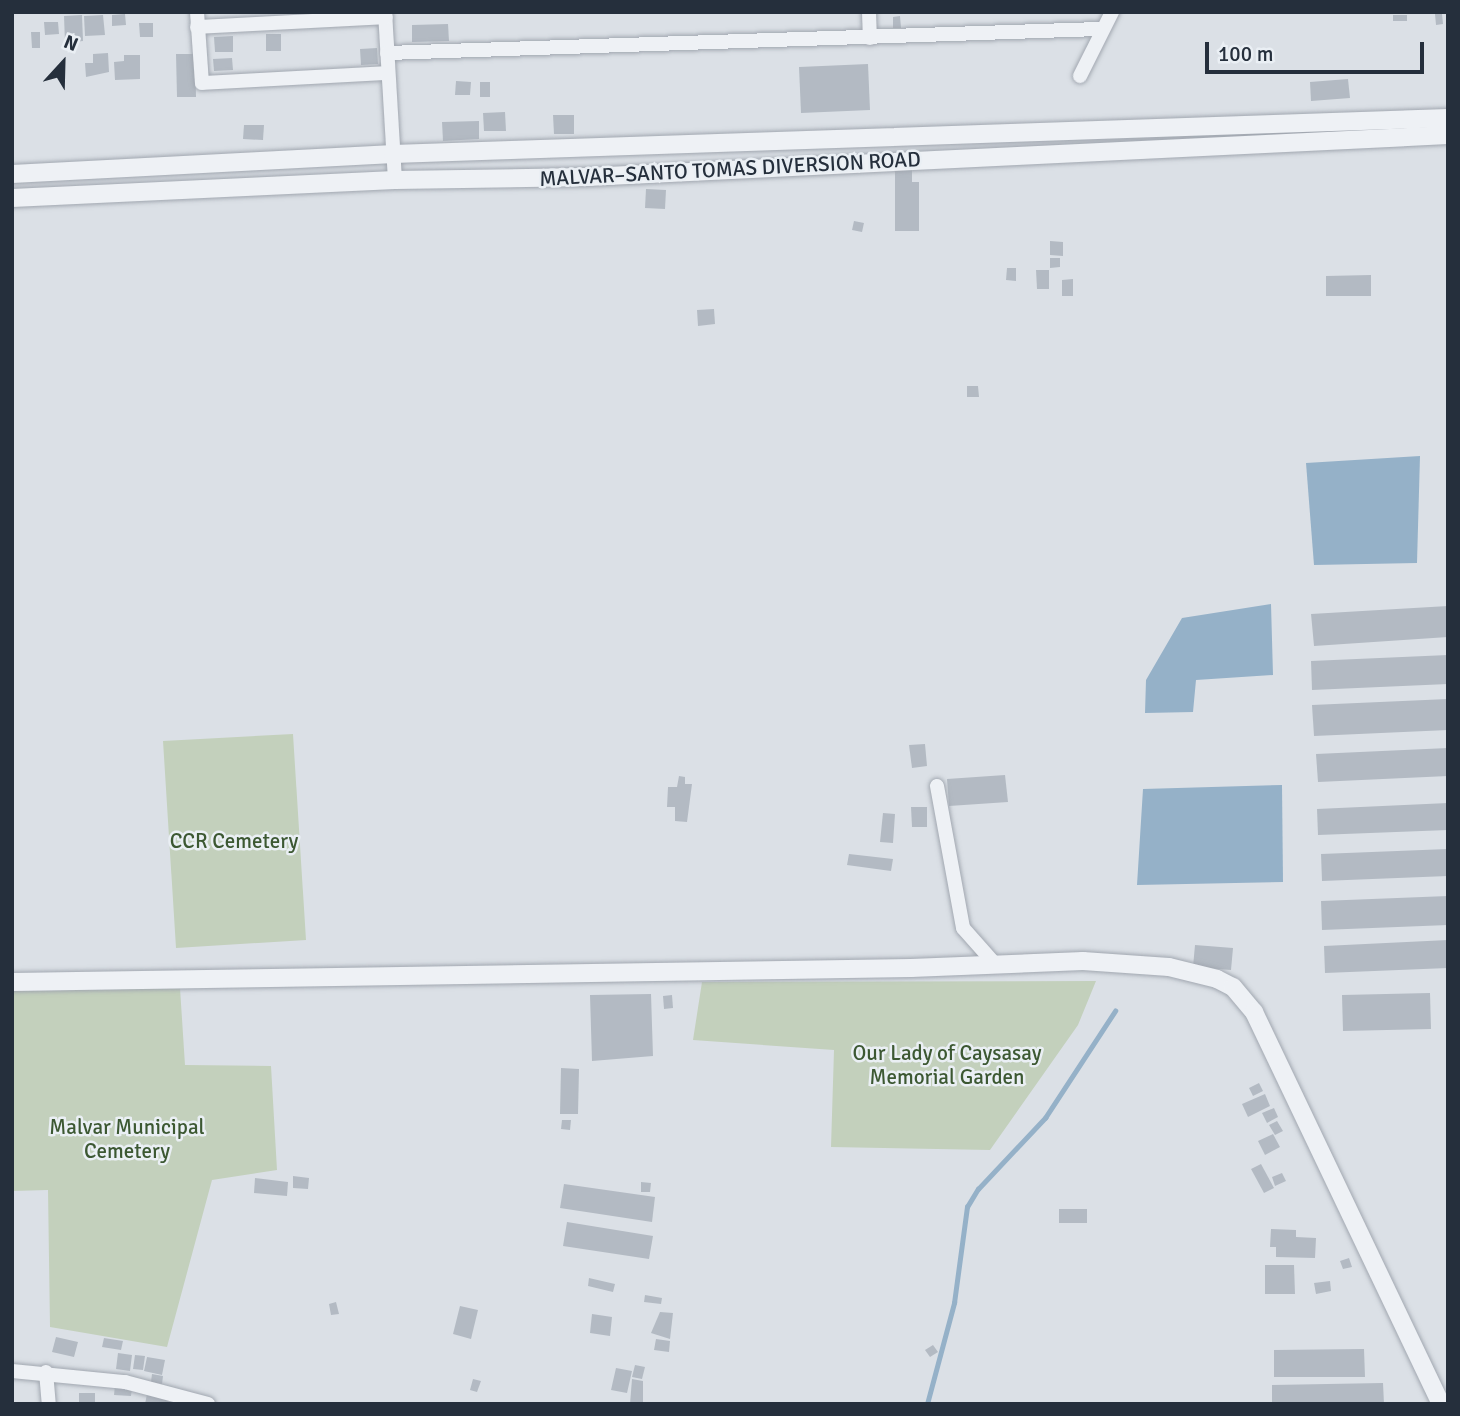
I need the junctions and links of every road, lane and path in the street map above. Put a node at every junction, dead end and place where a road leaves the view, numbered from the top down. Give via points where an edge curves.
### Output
1 (869, 12) edge
2 (1112, 12) edge
3 (386, 15) edge
4 (197, 20) edge
5 (1100, 29) junction
6 (870, 38) junction
7 (387, 53) junction
8 (387, 73) junction
9 (1080, 76) dead end
10 (1448, 118) edge
11 (1448, 135) edge
12 (393, 155) junction
13 (12, 174) edge
14 (395, 180) junction
15 (12, 198) edge
16 (937, 786) dead end
17 (995, 964) junction
18 (12, 982) edge
19 (12, 1371) edge
20 (46, 1371) junction
21 (50, 1404) edge
22 (208, 1404) edge
23 (1441, 1404) edge

1 - 6 street
2 - 5 street
3 - 4 street
3 - 7 street
4 - 8 street via 202,83
5 - 6 street
5 - 9 street
6 - 7 street
7 - 8 street
8 - 12 street
10 - 12 street, MALVAR–SANTO TOMAS DIVERSION ROAD
11 - 14 street, MALVAR–SANTO TOMAS DIVERSION ROAD via 587,177
12 - 13 street, MALVAR–SANTO TOMAS DIVERSION ROAD
12 - 14 street
14 - 15 street, MALVAR–SANTO TOMAS DIVERSION ROAD
16 - 17 street via 963,928
17 - 18 street
17 - 23 street via 1083,961 1169,967 1233,987 1254,1012
19 - 20 street
20 - 21 street
20 - 22 street via 125,1382

